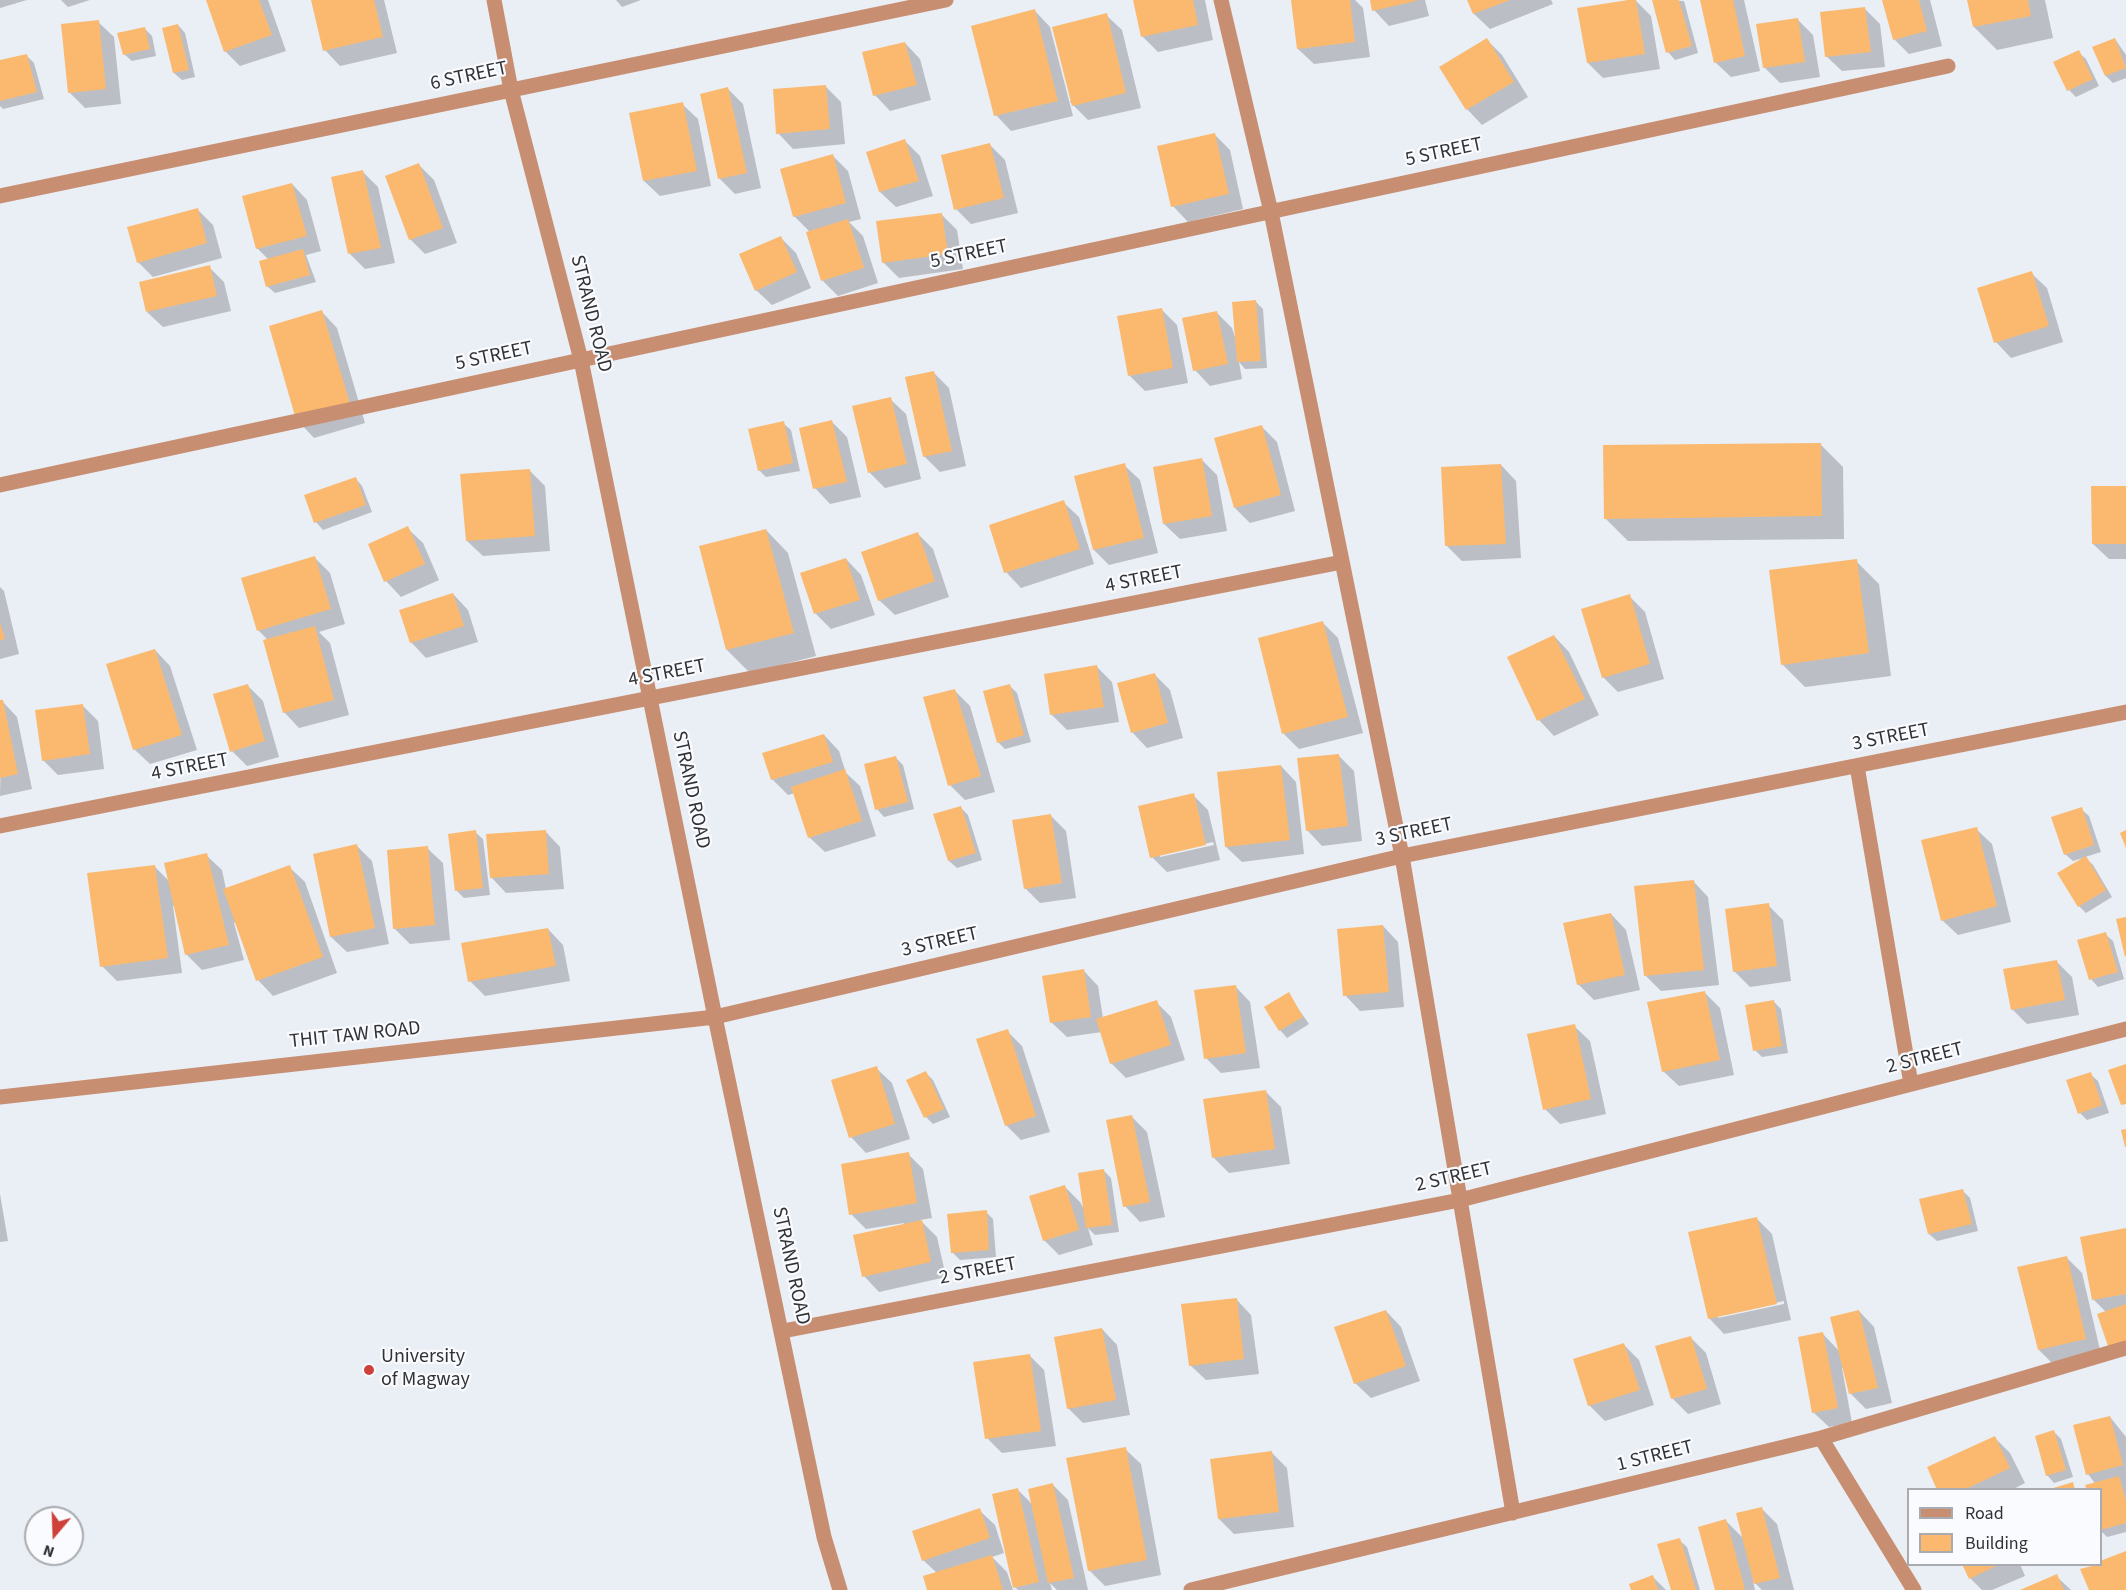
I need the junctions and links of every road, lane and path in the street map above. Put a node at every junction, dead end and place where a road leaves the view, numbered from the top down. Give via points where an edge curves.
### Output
1 (494, 0) edge
2 (946, 0) edge
3 (1221, 0) edge
4 (1948, 66) dead end
5 (511, 90) junction
6 (0, 196) edge
7 (1271, 212) junction
8 (581, 360) junction
9 (0, 485) edge
10 (1342, 562) junction
11 (650, 699) junction
12 (2126, 712) edge
13 (1857, 766) junction
14 (0, 826) edge
15 (1402, 856) junction
16 (715, 1017) junction
17 (2126, 1029) edge
18 (1911, 1084) junction
19 (0, 1097) edge
20 (1460, 1200) junction
21 (783, 1331) junction
22 (2126, 1348) edge
23 (1821, 1438) junction
24 (1513, 1513) junction
25 (840, 1590) edge
26 (1191, 1590) edge
27 (1914, 1590) edge

1 - 5 street, STRAND ROAD
2 - 5 street, 6 STREET
3 - 7 street
4 - 7 street, 5 STREET
5 - 6 street, 6 STREET
5 - 8 street, STRAND ROAD
7 - 8 street, 5 STREET
7 - 10 street
8 - 9 street, 5 STREET
8 - 11 street, STRAND ROAD
10 - 11 street, 4 STREET
10 - 15 street
11 - 14 street, 4 STREET
11 - 16 street, STRAND ROAD
12 - 13 street, 3 STREET
13 - 15 street, 3 STREET
13 - 18 street
15 - 16 street, 3 STREET
15 - 20 street
16 - 19 street, THIT TAW ROAD
16 - 21 street, STRAND ROAD
17 - 18 street, 2 STREET
18 - 20 street, 2 STREET
20 - 21 street, 2 STREET
20 - 24 street
21 - 25 street, STRAND ROAD via 824,1537
22 - 23 street, 1 STREET
23 - 24 street, 1 STREET
23 - 27 street
24 - 26 street, 1 STREET

